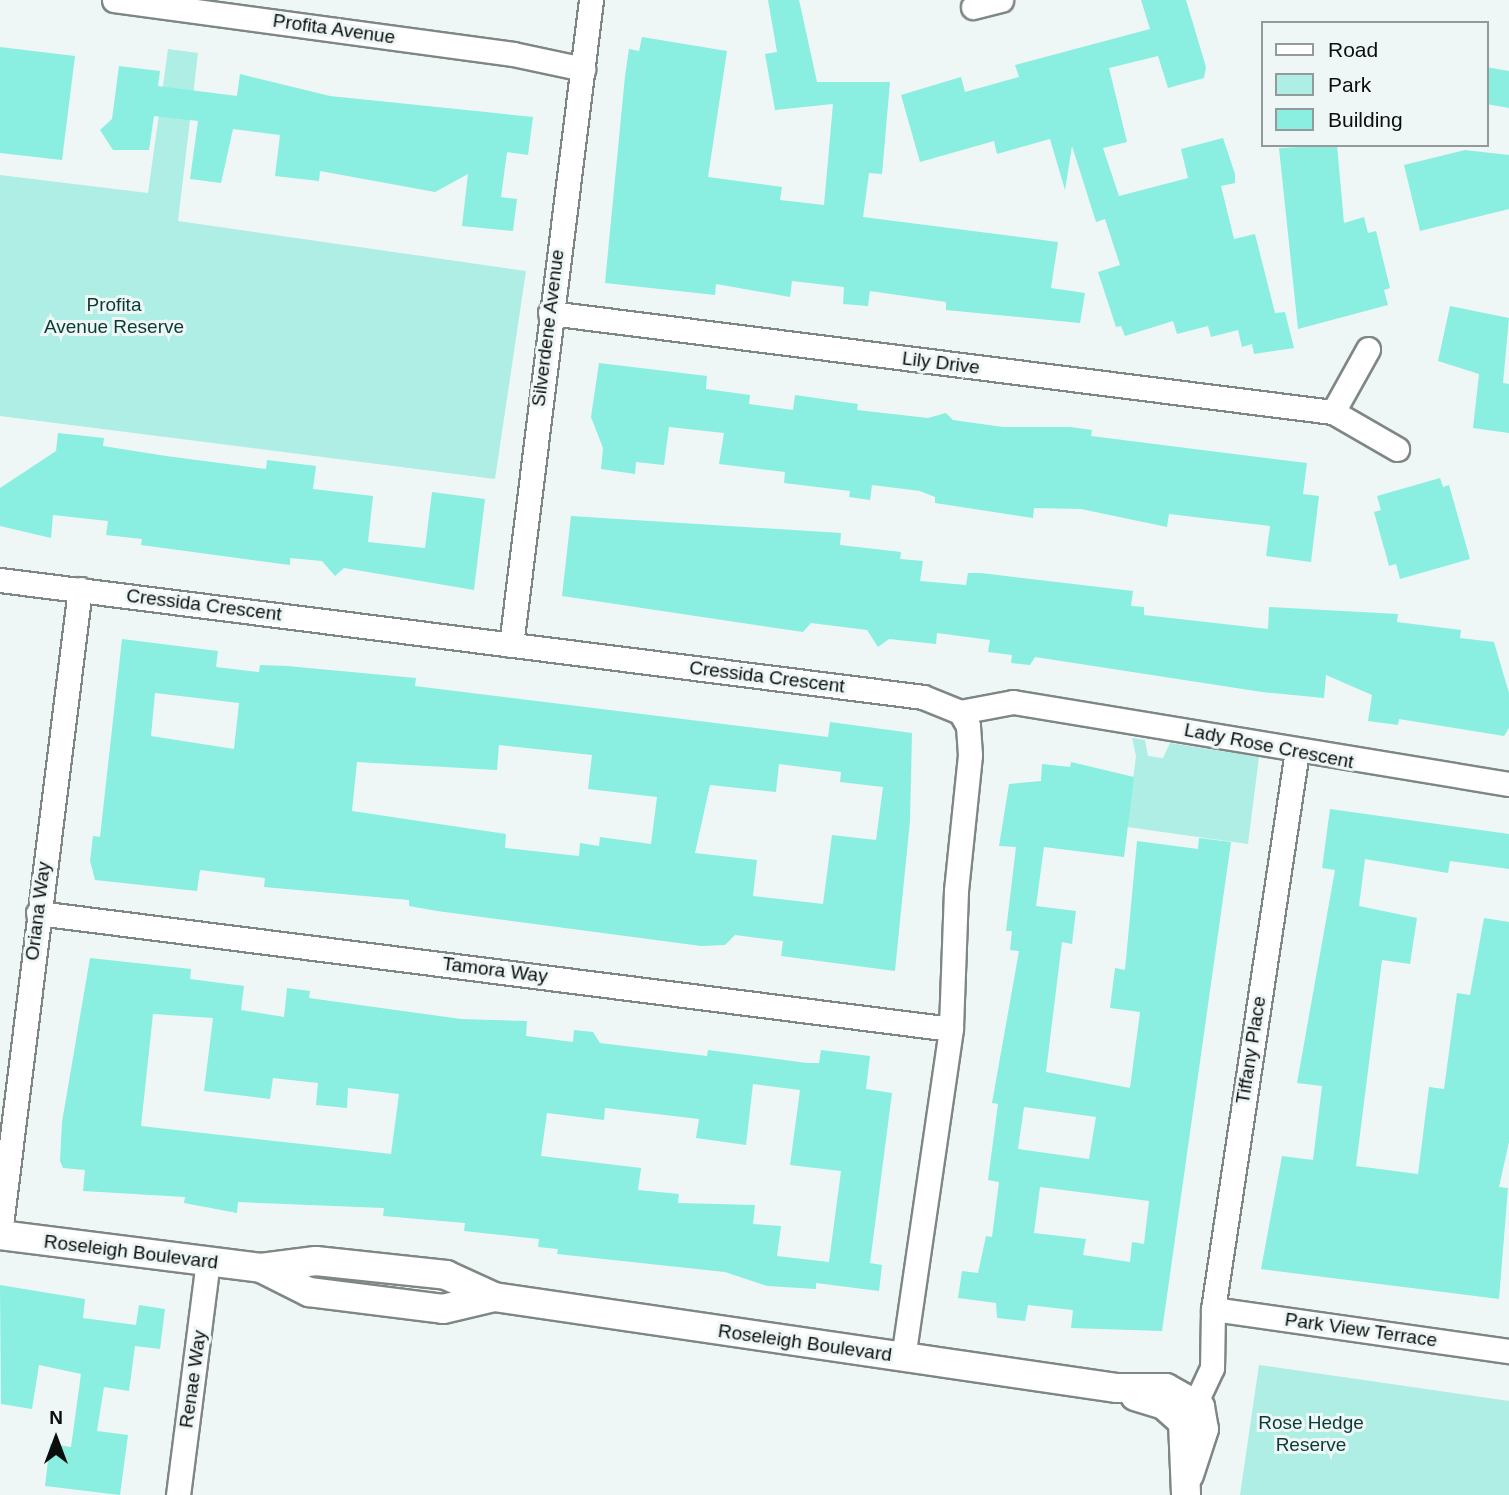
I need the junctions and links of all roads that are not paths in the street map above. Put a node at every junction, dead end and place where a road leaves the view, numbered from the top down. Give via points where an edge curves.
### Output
1 (114, 0) edge
2 (1001, 0) edge
3 (591, 4) edge
4 (973, 7) dead end
5 (584, 63) junction
6 (550, 313) junction
7 (1368, 349) dead end
8 (1333, 412) junction
9 (1397, 449) dead end
10 (0, 580) edge
11 (80, 589) junction
12 (511, 645) junction
13 (964, 719) junction
14 (1297, 751) junction
15 (1509, 783) edge
16 (38, 913) junction
17 (951, 1029) junction
18 (0, 1234) edge
19 (208, 1262) junction
20 (1213, 1309) junction
21 (1509, 1351) edge
22 (911, 1359) junction
23 (1186, 1403) junction
24 (1187, 1485) edge
25 (178, 1495) edge

1 - 5 street, Profita Avenue
2 - 4 street
3 - 5 street, Silverdene Avenue
5 - 6 street, Silverdene Avenue
6 - 8 street, Lily Drive
6 - 12 street, Silverdene Avenue
7 - 8 street
8 - 9 street, Lily Drive
10 - 11 street, Cressida Crescent
11 - 12 street, Cressida Crescent
11 - 16 street, Oriana Way
12 - 13 street, Cressida Crescent via 923,697
13 - 14 street, Lady Rose Crescent via 1001,701
13 - 17 street
14 - 15 street, Lady Rose Crescent
14 - 20 street, Tiffany Place
16 - 17 street, Tamora Way
16 - 18 street, Oriana Way
17 - 22 street
18 - 19 street, Roseleigh Boulevard
19 - 22 street, Roseleigh Boulevard via 261,1268 316,1261 446,1275 494,1297
19 - 25 street, Renae Way
20 - 21 street, Park View Terrace
20 - 23 street, Tiffany Place via 1209,1350
22 - 23 street, Roseleigh Boulevard via 1117,1388
23 - 24 street

